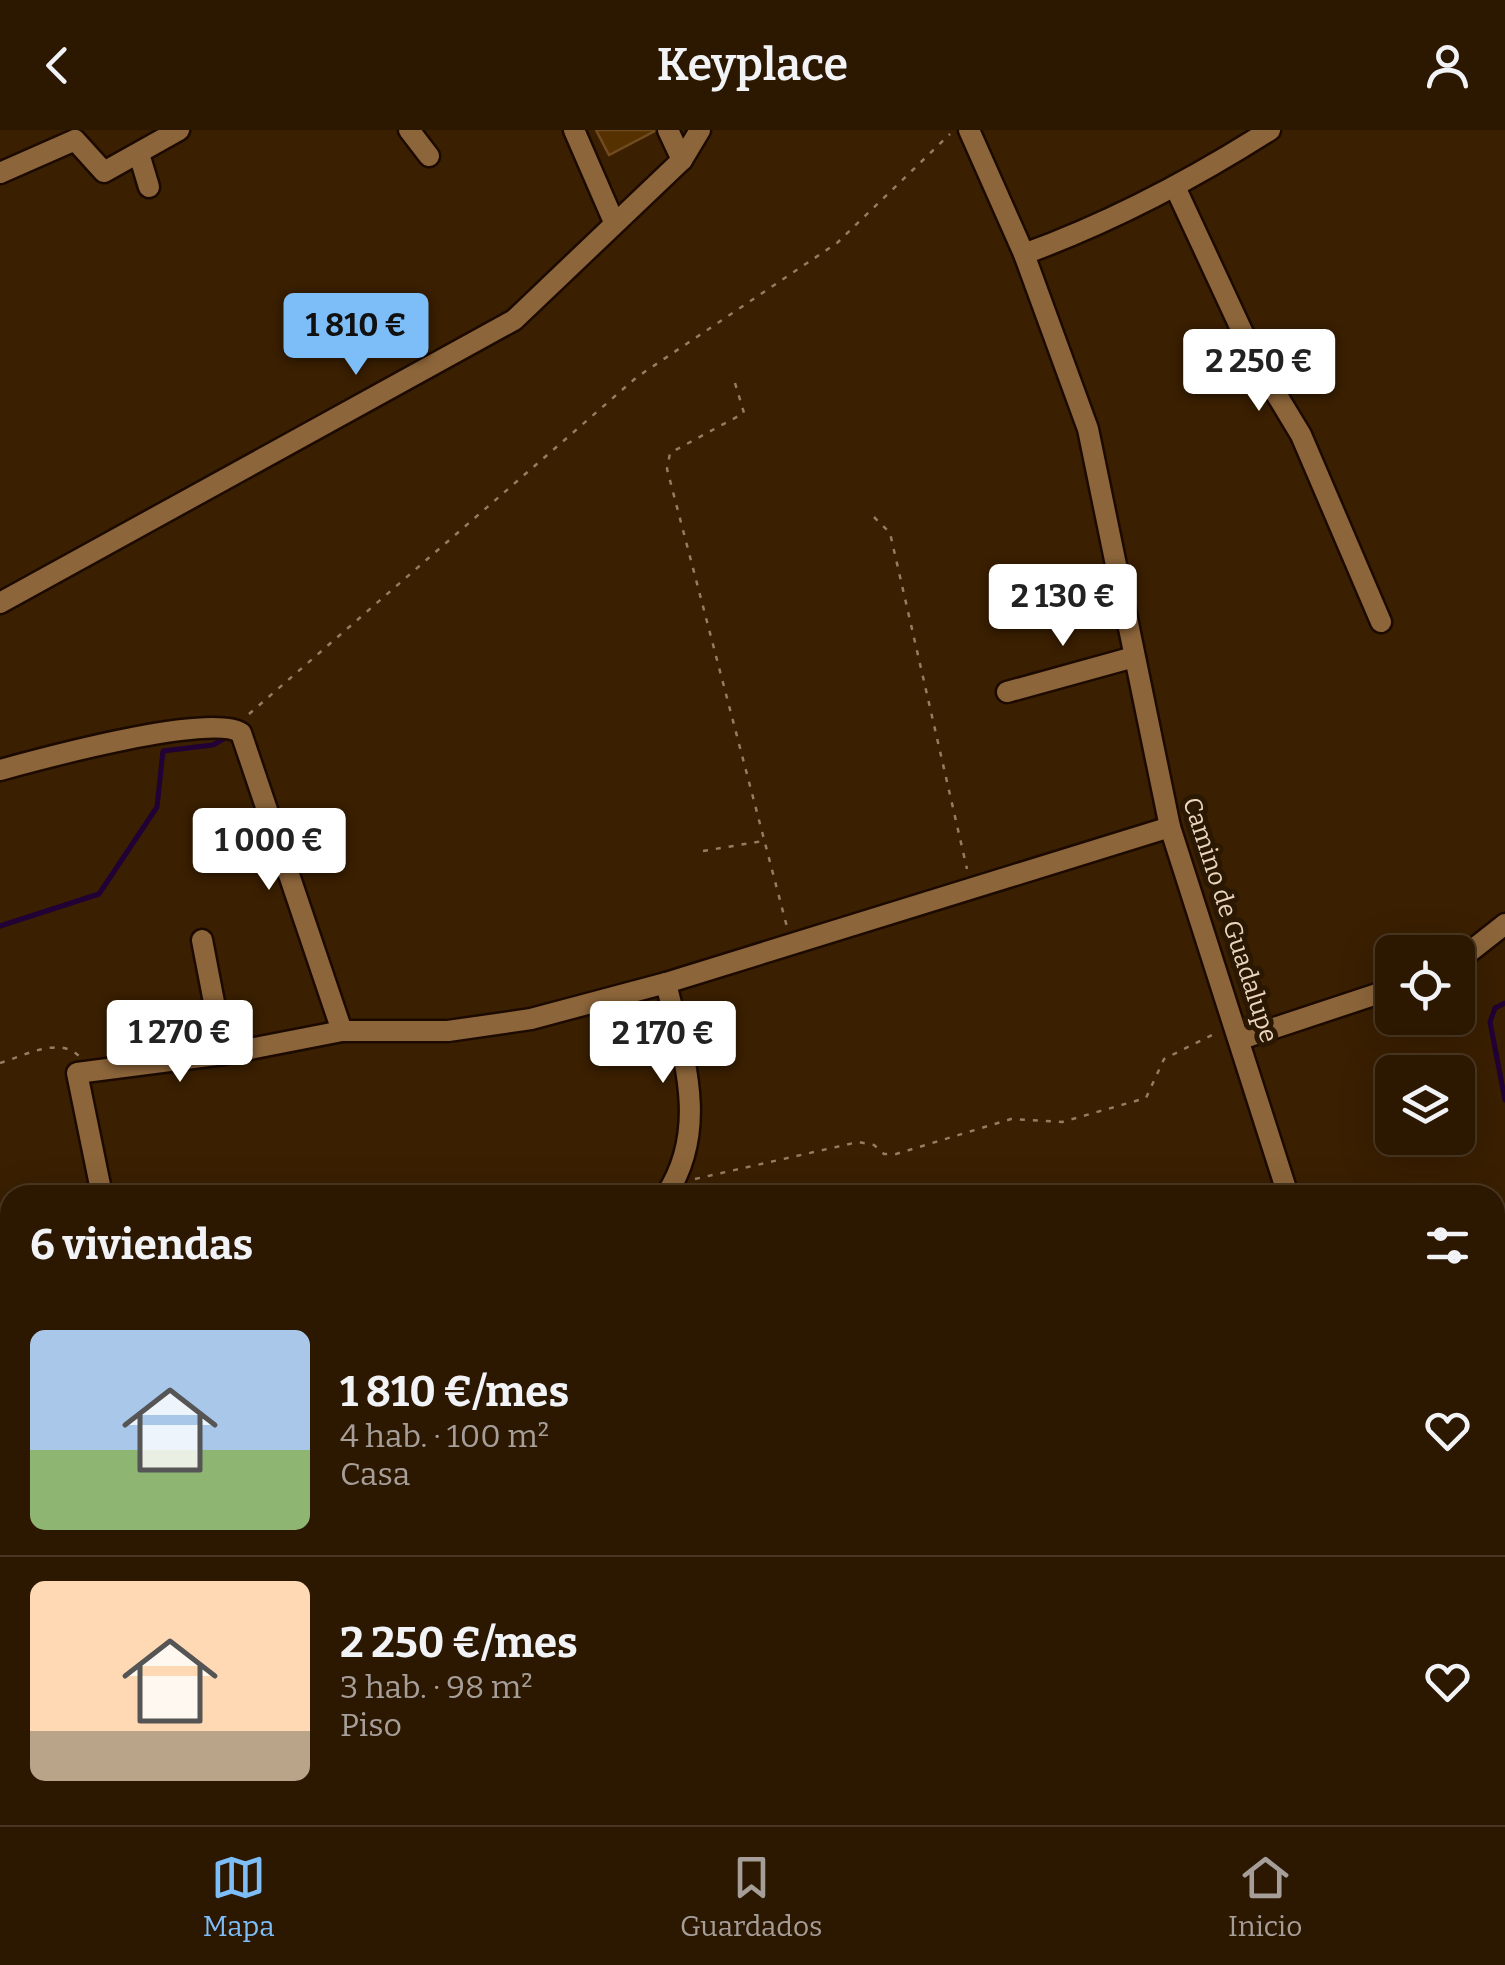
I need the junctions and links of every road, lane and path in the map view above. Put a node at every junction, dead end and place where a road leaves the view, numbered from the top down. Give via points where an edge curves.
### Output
1 (179, 130) edge
2 (409, 130) edge
3 (574, 130) edge
4 (668, 130) edge
5 (700, 130) edge
6 (955, 130) edge
7 (969, 130) edge
8 (1270, 130) edge
9 (139, 154) junction
10 (429, 156) dead end
11 (682, 160) junction
12 (0, 173) edge
13 (150, 187) dead end
14 (1176, 188) junction
15 (614, 222) junction
16 (1024, 254) junction
17 (734, 383) dead end
18 (874, 517) dead end
19 (0, 602) edge
20 (1381, 622) dead end
21 (1134, 657) junction
22 (1007, 692) dead end
23 (234, 728) junction
24 (0, 770) edge
25 (1170, 826) junction
26 (764, 841) junction
27 (703, 851) dead end
28 (970, 885) junction
29 (1505, 924) edge
30 (202, 940) dead end
31 (792, 944) junction
32 (1475, 948) edge
33 (666, 983) junction
34 (1375, 994) edge
35 (342, 1031) junction
36 (1239, 1032) junction
37 (224, 1054) junction
38 (0, 1063) edge
39 (84, 1072) junction
40 (100, 1185) edge
41 (672, 1185) edge
42 (687, 1185) edge
43 (1285, 1185) edge

1 - 9 street
2 - 10 street
3 - 15 street
4 - 11 street
5 - 11 street
6 - 23 path via 837,242 637,377
7 - 16 street, Camino de Guadalupe
8 - 14 street
9 - 12 street via 104,172 75,140
9 - 13 street
11 - 15 street
14 - 16 street
14 - 20 street via 1255,359 1300,435
15 - 19 street via 514,320
16 - 21 street, Camino de Guadalupe via 1088,430
17 - 26 path via 744,413 670,453 667,469
18 - 28 path via 890,534
21 - 22 street
21 - 25 street, Camino de Guadalupe
23 - 24 street via 145,736
23 - 35 street via 246,742
25 - 28 street
25 - 36 street, Camino de Guadalupe
26 - 27 path
26 - 31 path
28 - 31 street
29 - 32 street
30 - 37 street
31 - 33 street
33 - 35 street via 504,1025
33 - 41 street via 690,1098 690,1148
34 - 36 street
35 - 37 street
36 - 42 path via 1173,1052 1146,1098 1123,1108 1062,1122 1011,1119 896,1154 858,1142
36 - 43 street, Camino de Guadalupe
37 - 39 street
38 - 39 path via 69,1047
39 - 40 street via 78,1072

